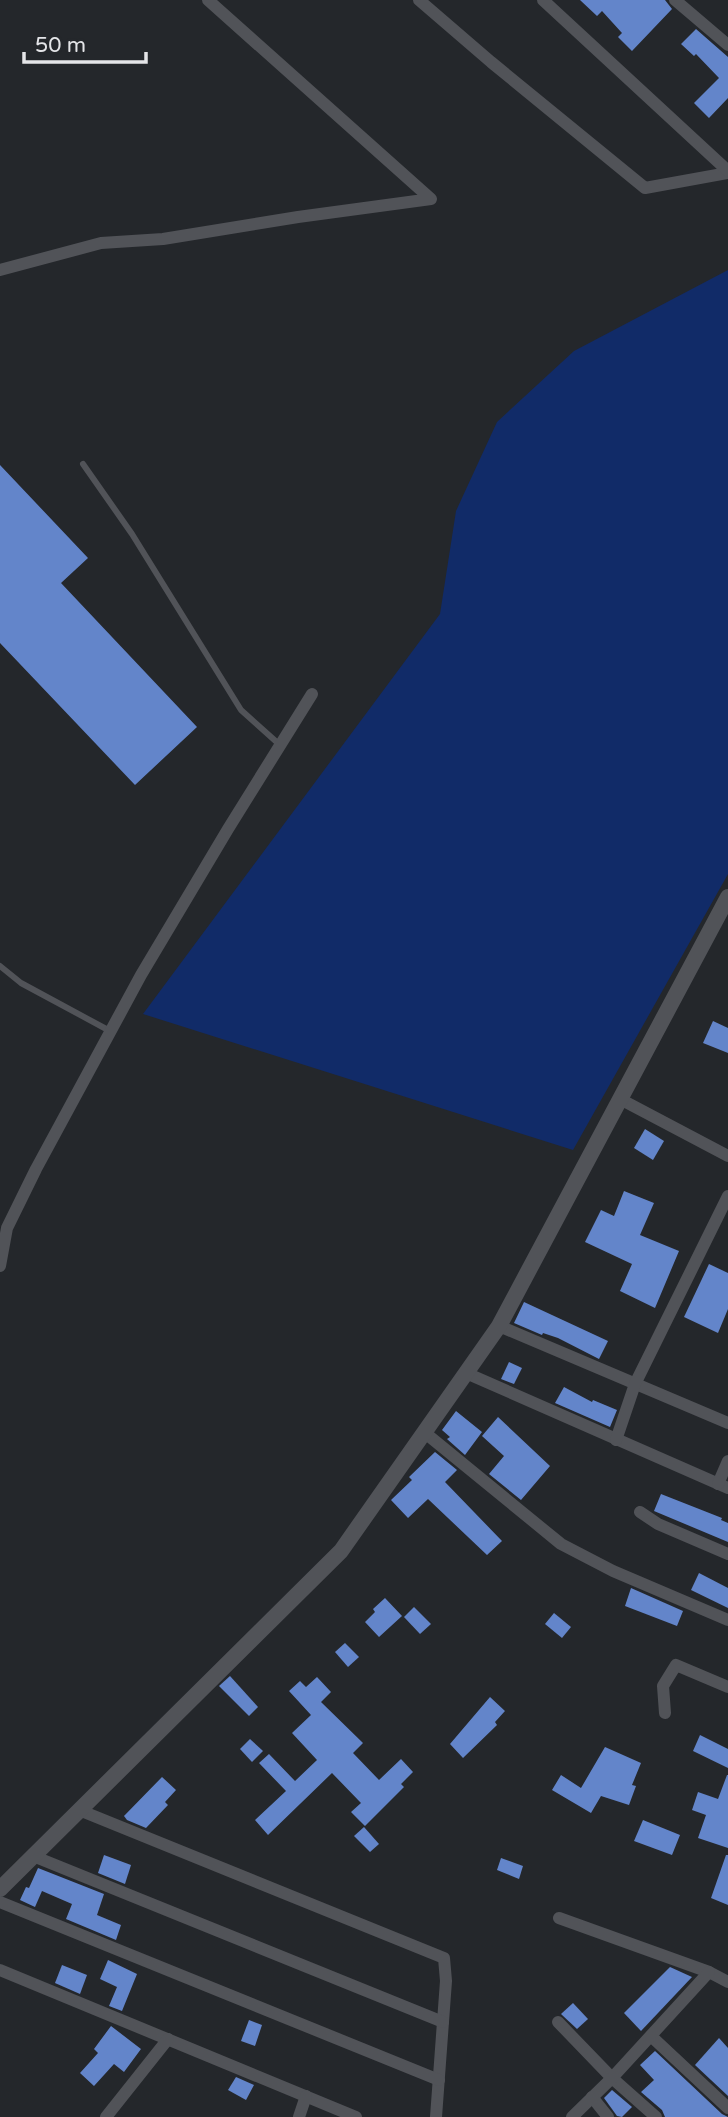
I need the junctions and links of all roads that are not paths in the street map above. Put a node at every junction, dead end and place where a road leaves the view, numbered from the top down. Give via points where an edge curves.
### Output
1 (208, 0) edge
2 (419, 0) edge
3 (543, 0) edge
4 (675, 0) edge
5 (728, 46) edge
6 (728, 172) edge
7 (0, 270) edge
8 (83, 464) dead end
9 (312, 694) dead end
10 (280, 745) junction
11 (728, 897) edge
12 (0, 965) edge
13 (110, 1031) junction
14 (620, 1099) junction
15 (728, 1156) edge
16 (728, 1196) edge
17 (0, 1266) edge
18 (499, 1326) junction
19 (466, 1373) junction
20 (635, 1384) junction
21 (728, 1423) edge
22 (424, 1432) junction
23 (616, 1440) junction
24 (728, 1461) edge
25 (723, 1486) edge
26 (640, 1512) dead end
27 (728, 1554) edge
28 (728, 1619) edge
29 (728, 1687) edge
30 (665, 1713) dead end
31 (79, 1811) junction
32 (33, 1856) junction
33 (0, 1889) edge
34 (0, 1902) edge
35 (559, 1918) dead end
36 (0, 1970) edge
37 (709, 1972) junction
38 (728, 1982) edge
39 (443, 2022) junction
40 (558, 2022) dead end
41 (651, 2036) junction
42 (168, 2039) junction
43 (612, 2078) junction
44 (439, 2080) junction
45 (306, 2096) junction
46 (592, 2097) junction
47 (728, 2108) edge
48 (106, 2117) edge
49 (299, 2117) edge
50 (356, 2117) edge
51 (436, 2117) edge
52 (572, 2117) edge
53 (608, 2117) edge
54 (656, 2117) edge

1 - 7 street via 431,199 163,239 101,243
2 - 6 street via 645,188
3 - 6 street
4 - 5 street
8 - 10 lane via 241,710
9 - 10 street
10 - 13 street
11 - 14 street
12 - 13 lane via 21,983
13 - 17 street via 7,1228
14 - 15 street
14 - 18 street
16 - 20 street
18 - 19 street
18 - 20 street
19 - 22 street
19 - 23 street
20 - 21 street
20 - 23 street
22 - 28 street via 561,1544
22 - 31 street via 341,1551
23 - 25 street
24 - 25 street
26 - 27 street via 657,1524
29 - 30 street via 676,1665 663,1686
31 - 32 street
31 - 39 street via 444,1958
32 - 33 street
32 - 39 street
34 - 44 street
35 - 37 street
36 - 42 street
37 - 38 street
37 - 41 street
39 - 44 street
40 - 43 street
41 - 43 street
41 - 47 street
42 - 45 street
42 - 48 street
43 - 46 street
43 - 54 street
44 - 51 street
45 - 49 street
45 - 50 street
46 - 52 street
46 - 53 street

